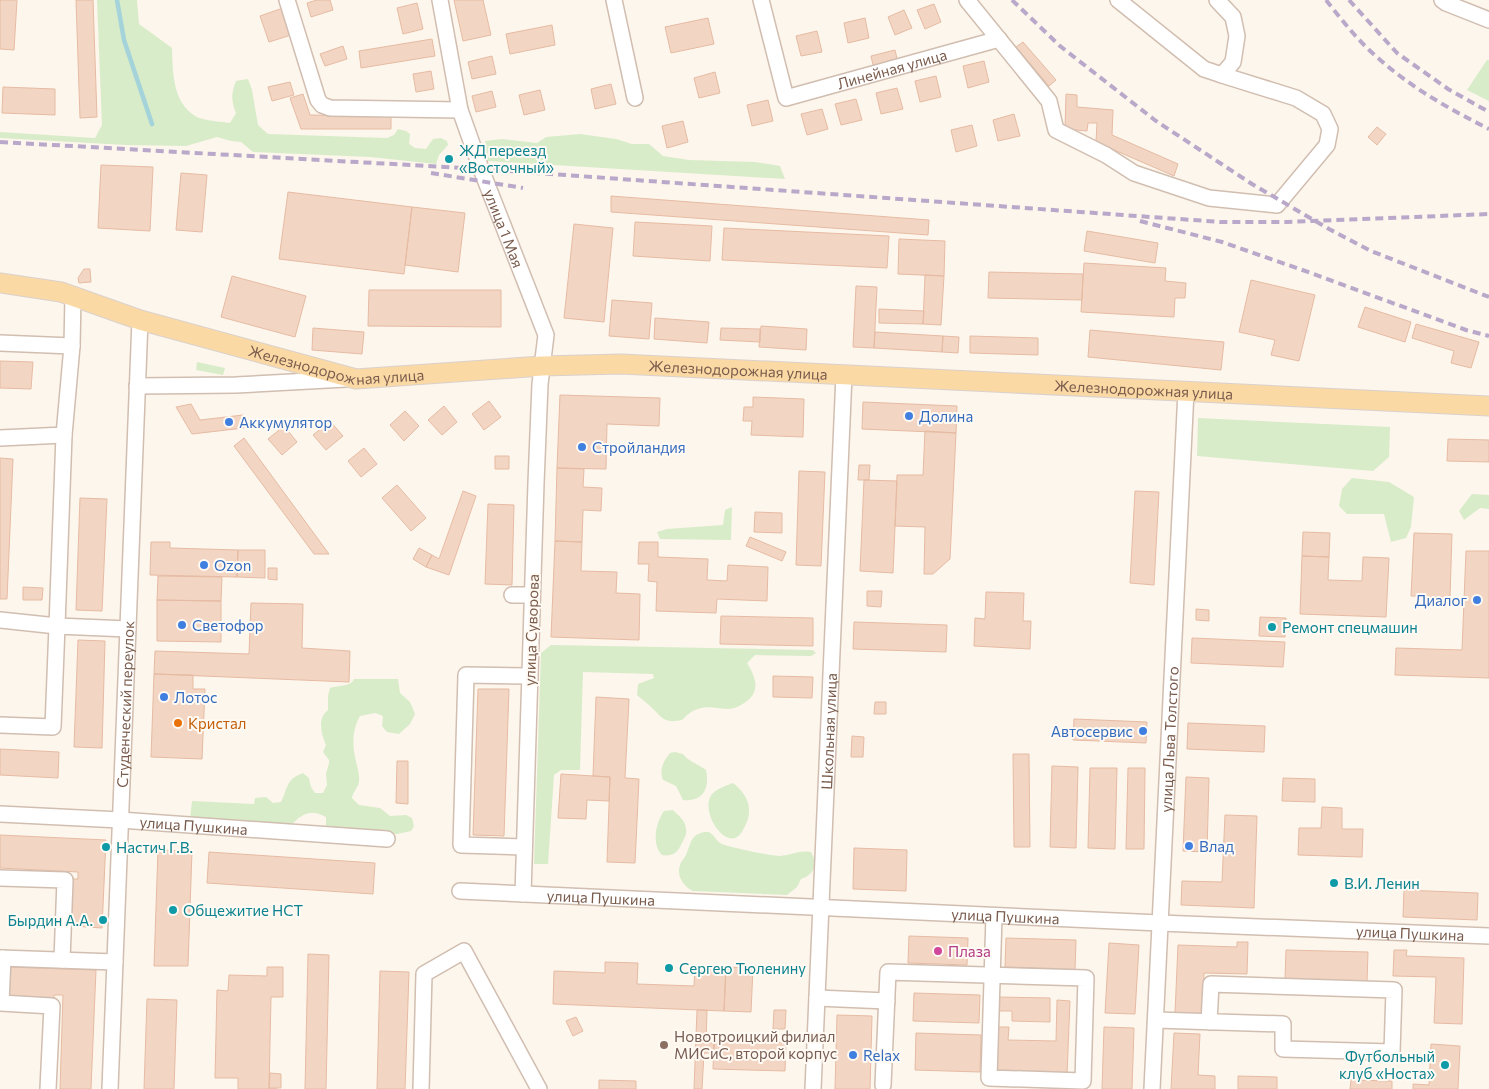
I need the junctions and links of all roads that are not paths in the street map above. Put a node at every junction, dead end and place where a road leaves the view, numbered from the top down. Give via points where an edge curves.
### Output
1 (287, 0) edge
2 (440, 0) edge
3 (614, 0) edge
4 (761, 0) edge
5 (967, 0) edge
6 (1118, 0) edge
7 (1217, 0) edge
8 (1442, 0) edge
9 (1489, 20) edge
10 (999, 39) junction
11 (1222, 75) junction
12 (635, 98) dead end
13 (460, 110) junction
14 (0, 283) edge
15 (73, 297) junction
16 (140, 320) junction
17 (0, 343) edge
18 (72, 346) junction
19 (542, 366) junction
20 (844, 374) junction
21 (356, 379) junction
22 (137, 386) junction
23 (1186, 390) junction
24 (1489, 406) edge
25 (64, 435) junction
26 (0, 438) edge
27 (512, 595) dead end
28 (532, 595) junction
29 (0, 620) edge
30 (57, 626) junction
31 (128, 629) junction
32 (530, 676) junction
33 (0, 726) edge
34 (0, 814) edge
35 (120, 820) junction
36 (387, 840) dead end
37 (524, 846) junction
38 (0, 878) edge
39 (460, 891) dead end
40 (523, 894) junction
41 (821, 908) junction
42 (994, 916) junction
43 (1160, 924) junction
44 (1489, 936) edge
45 (1, 958) edge
46 (62, 960) junction
47 (115, 962) junction
48 (992, 976) junction
49 (817, 998) junction
50 (887, 1001) junction
51 (1156, 1020) junction
52 (1209, 1022) junction
53 (883, 1086) dead end
54 (48, 1089) edge
55 (110, 1089) edge
56 (421, 1089) edge
57 (539, 1089) edge
58 (813, 1089) edge
59 (1152, 1089) edge

1 - 13 street via 322,105 330,108
2 - 13 street, улица 1 Мая
3 - 12 street
4 - 10 street, Линейная улица via 786,98
5 - 10 street
6 - 11 street via 1204,69
7 - 11 street via 1233,17 1236,36 1233,62
8 - 9 street
10 - 11 street via 1048,101 1056,130 1134,172 1199,195 1277,204 1327,145 1330,130 1323,114 1296,98
13 - 19 street, улица 1 Мая via 546,335
14 - 15 main road, Железнодорожная улица via 61,292
15 - 16 main road, Железнодорожная улица
15 - 18 street
16 - 21 main road, Железнодорожная улица
16 - 22 street, Студенческий переулок
17 - 18 street
18 - 25 street
19 - 20 main road, Железнодорожная улица via 621,364
19 - 21 main road, Железнодорожная улица
19 - 28 street, улица Суворова
20 - 23 main road, Железнодорожная улица
20 - 41 street, Школьная улица
21 - 22 street
22 - 31 street, Студенческий переулок
23 - 24 main road, Железнодорожная улица
23 - 43 street, улица Льва Толстого
25 - 26 street
25 - 30 street
27 - 28 street
28 - 32 street, улица Суворова
29 - 30 street
30 - 31 street
30 - 33 street via 53,727
31 - 35 street, Студенческий переулок
32 - 37 street, улица Суворова
32 - 37 street via 466,675 461,845
34 - 35 street, улица Пушкина
35 - 36 street, улица Пушкина
35 - 47 street, Студенческий переулок
37 - 40 street, улица Суворова
38 - 46 street via 65,880
39 - 40 street, улица Пушкина
40 - 41 street, улица Пушкина
41 - 42 street, улица Пушкина
41 - 49 street, Школьная улица
42 - 43 street, улица Пушкина
42 - 48 street
43 - 44 street, улица Пушкина
43 - 51 street, улица Льва Толстого
45 - 46 street
45 - 54 street via 1,1003 52,1006
46 - 47 street
47 - 55 street, Студенческий переулок
48 - 48 street via 1086,978 1083,1081 989,1078
48 - 50 street via 888,972
49 - 50 street
49 - 58 street, Школьная улица
50 - 53 street
51 - 52 street
51 - 59 street, улица Льва Толстого
52 - 52 street via 1284,1024 1283,1049 1392,1052 1394,990 1210,984
56 - 57 street via 424,974 464,951

